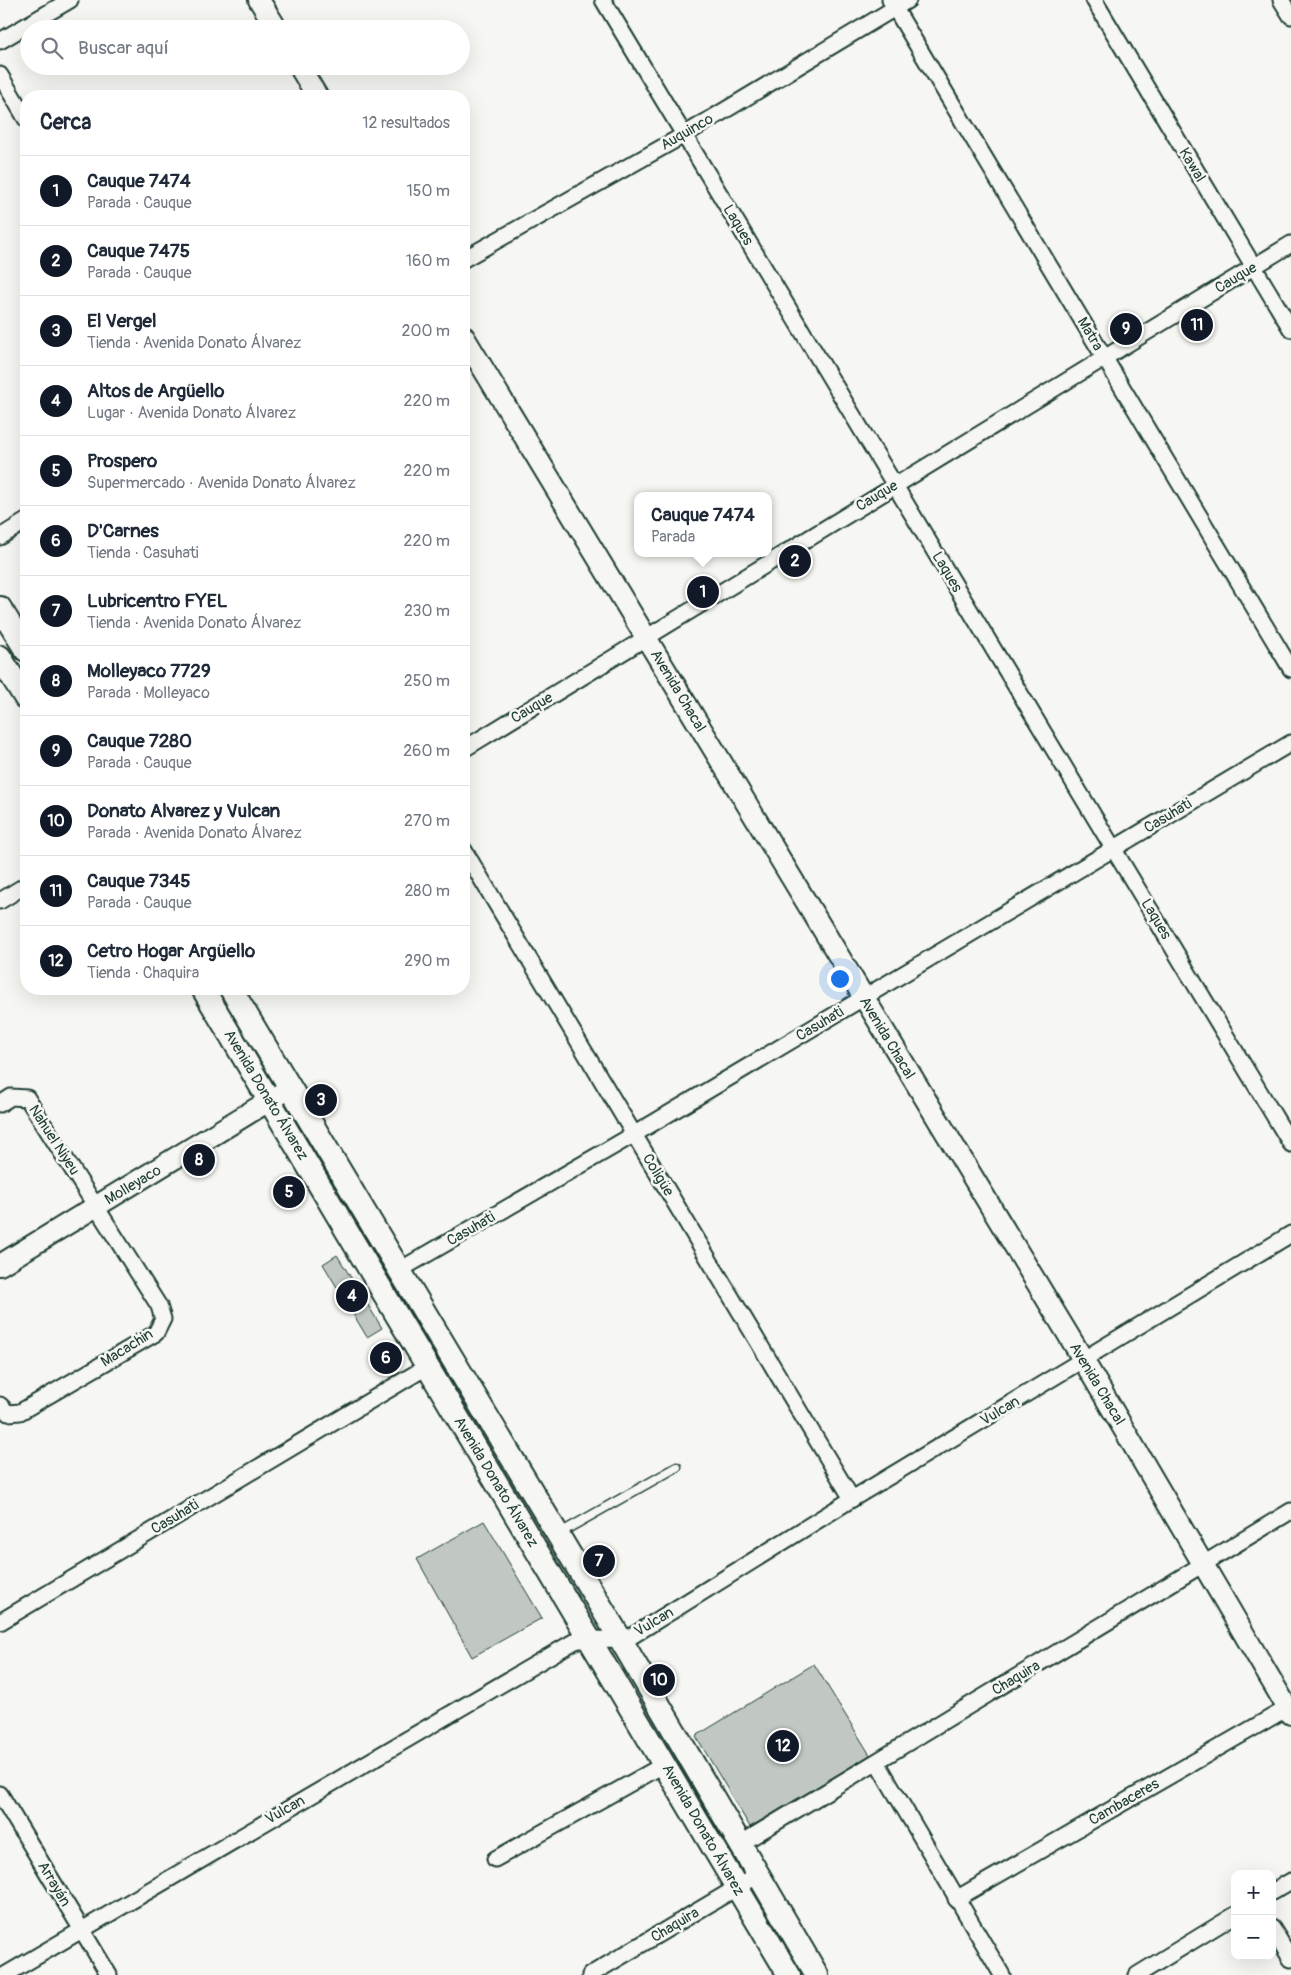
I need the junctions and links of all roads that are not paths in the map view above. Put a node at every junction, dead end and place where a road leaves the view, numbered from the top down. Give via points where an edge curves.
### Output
1 (70, 0) edge
2 (259, 0) edge
3 (603, 0) edge
4 (908, 0) edge
5 (1094, 0) edge
6 (1281, 0) edge
7 (892, 4) edge
8 (1291, 16) edge
9 (36, 20) edge
10 (271, 20) edge
11 (20, 29) edge
12 (0, 41) edge
13 (0, 75) edge
14 (305, 75) edge
15 (314, 90) edge
16 (20, 109) edge
17 (684, 134) junction
18 (1291, 244) edge
19 (470, 256) edge
20 (1254, 267) junction
21 (1291, 329) edge
22 (470, 347) edge
23 (1104, 358) junction
24 (895, 486) junction
25 (20, 524) edge
26 (0, 536) edge
27 (0, 608) edge
28 (646, 638) junction
29 (20, 640) edge
30 (0, 656) edge
31 (1291, 669) edge
32 (20, 689) edge
33 (1291, 743) edge
34 (470, 745) edge
35 (1113, 848) junction
36 (470, 860) edge
37 (20, 889) edge
38 (0, 901) edge
39 (207, 995) edge
40 (235, 995) edge
41 (863, 998) junction
42 (290, 1088) junction
43 (271, 1102) junction
44 (0, 1104) edge
45 (633, 1135) junction
46 (1291, 1144) edge
47 (97, 1207) junction
48 (1291, 1234) edge
49 (0, 1265) edge
50 (398, 1271) junction
51 (1084, 1361) junction
52 (428, 1366) junction
53 (0, 1405) edge
54 (677, 1467) dead end
55 (852, 1499) junction
56 (1291, 1511) edge
57 (558, 1534) junction
58 (1203, 1564) junction
59 (0, 1622) edge
60 (589, 1637) junction
61 (621, 1640) junction
62 (1290, 1709) edge
63 (877, 1762) junction
64 (665, 1764) junction
65 (0, 1794) edge
66 (740, 1844) junction
67 (495, 1859) dead end
68 (758, 1874) junction
69 (1291, 1880) edge
70 (738, 1888) junction
71 (1276, 1889) edge
72 (956, 1899) junction
73 (1231, 1917) edge
74 (82, 1930) junction
75 (1276, 1935) edge
76 (1291, 1960) edge
77 (4, 1975) edge
78 (109, 1975) edge
79 (590, 1975) edge
80 (789, 1975) edge
81 (817, 1975) edge
82 (1002, 1975) edge
83 (1137, 1975) edge

1 - 9 street
2 - 10 main road
3 - 17 street, Laques
4 - 7 street, Auquinco
5 - 20 street, Kawal
6 - 8 street
7 - 17 street, Auquinco
7 - 23 street, Matra
11 - 12 street
13 - 16 street
14 - 15 main road
17 - 19 street, Auquinco
17 - 24 street, Laques
18 - 20 street, Cauque
20 - 21 street, Kawal
20 - 23 street, Cauque
22 - 28 main road, Avenida Chacal
23 - 24 street, Cauque
23 - 31 street, Matra
24 - 28 street, Cauque
24 - 35 street, Laques
25 - 26 street
27 - 29 main road
28 - 34 street, Cauque
28 - 41 main road, Avenida Chacal
30 - 32 main road
33 - 35 street, Casuhati
35 - 41 street, Casuhati
35 - 46 street, Laques
36 - 45 street, Coligüe
37 - 38 street
39 - 43 main road, Avenida Donato Álvarez
40 - 42 main road, Avenida Donato Álvarez
41 - 45 street, Casuhati
41 - 51 main road, Avenida Chacal
42 - 43 main road, Molleyaco
42 - 50 main road, Avenida Donato Álvarez
43 - 47 main road, Molleyaco
43 - 52 main road, Avenida Donato Álvarez
44 - 47 street, Nahuel Niyeu via 12,1097 27,1098
45 - 50 street, Casuhati
45 - 55 street, Coligüe
47 - 49 main road, Molleyaco
47 - 53 street, Macachin via 159,1306 161,1325 156,1333 20,1412 8,1413
48 - 51 street, Vulcan
50 - 57 main road, Avenida Donato Álvarez
51 - 55 street, Vulcan
51 - 58 main road, Avenida Chacal
52 - 59 street, Casuhati
52 - 60 main road, Avenida Donato Álvarez
54 - 57 lane
55 - 61 street, Vulcan
56 - 58 street, Chaquira
57 - 61 main road, Avenida Donato Álvarez
58 - 62 main road, Avenida Chacal
58 - 63 street, Chaquira
60 - 61 street, Vulcan
60 - 64 main road, Avenida Donato Álvarez
60 - 74 street, Vulcan via 575,1641
61 - 66 main road, Avenida Donato Álvarez
62 - 72 street, Cambaceres
63 - 66 street, Chaquira
63 - 72 street
64 - 67 street
64 - 70 main road, Avenida Donato Álvarez
65 - 74 street, Arrayán
66 - 68 main road, Avenida Donato Álvarez
68 - 70 street, Chaquira
68 - 81 main road, Avenida Donato Álvarez
69 - 71 street
70 - 79 street, Chaquira
70 - 80 main road, Avenida Donato Álvarez
72 - 82 street
73 - 83 street
74 - 77 street, Vulcan
74 - 78 street, Arrayán
75 - 76 street

